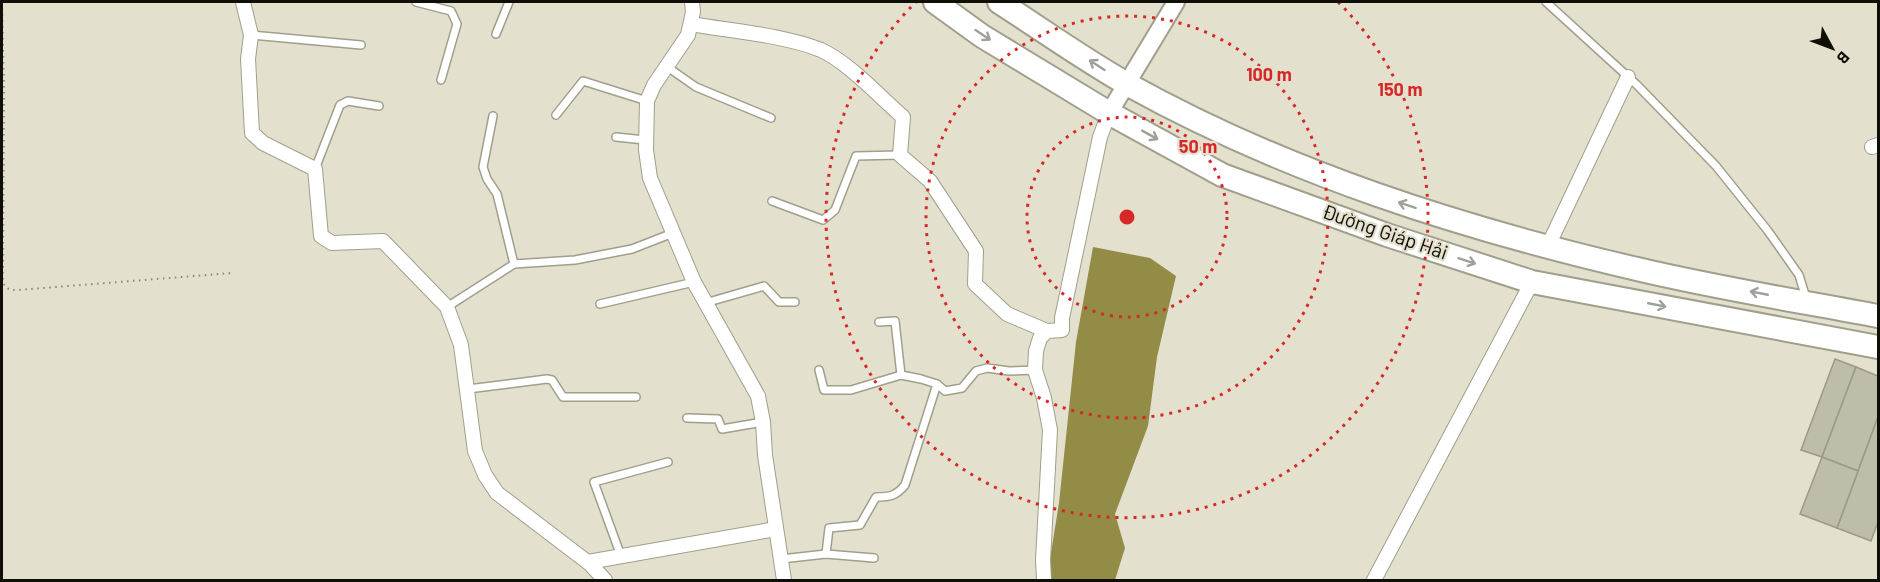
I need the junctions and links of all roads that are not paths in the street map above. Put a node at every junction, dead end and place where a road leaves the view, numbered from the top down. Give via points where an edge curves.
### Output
1 (243, 2) edge
2 (416, 2) edge
3 (509, 2) edge
4 (692, 2) edge
5 (935, 2) edge
6 (999, 2) edge
7 (1176, 2) edge
8 (1546, 2) edge
9 (691, 24) junction
10 (495, 33) dead end
11 (251, 35) junction
12 (361, 45) dead end
13 (666, 66) junction
14 (1628, 77) junction
15 (441, 80) dead end
16 (1126, 83) junction
17 (646, 101) junction
18 (379, 106) dead end
19 (1109, 113) junction
20 (556, 115) dead end
21 (493, 116) dead end
22 (771, 118) dead end
23 (616, 136) dead end
24 (645, 140) junction
25 (900, 155) junction
26 (315, 169) junction
27 (772, 201) dead end
28 (1451, 219) junction
29 (673, 233) junction
30 (1548, 246) junction
31 (1442, 252) junction
32 (514, 264) junction
33 (1637, 269) junction
34 (694, 282) junction
35 (1532, 282) junction
36 (1630, 300) junction
37 (795, 302) dead end
38 (705, 303) junction
39 (1807, 303) junction
40 (600, 304) dead end
41 (447, 307) junction
42 (1878, 316) edge
43 (879, 322) dead end
44 (1047, 331) junction
45 (1878, 347) edge
46 (819, 370) dead end
47 (1035, 370) junction
48 (901, 375) junction
49 (937, 384) junction
50 (468, 389) junction
51 (636, 397) dead end
52 (687, 418) dead end
53 (763, 422) junction
54 (668, 462) dead end
55 (776, 529) junction
56 (826, 554) junction
57 (621, 556) junction
58 (874, 558) dead end
59 (781, 559) junction
60 (588, 562) junction
61 (605, 580) edge
62 (784, 580) edge
63 (1044, 580) edge
64 (1374, 580) edge

1 - 11 street
2 - 15 lane via 451,11 457,24
3 - 10 lane
4 - 9 street
5 -> 19 highway, Đường Giáp Hải via 982,36
16 -> 6 highway, Đường Giáp Hải
7 - 16 street
8 - 14 lane
9 - 13 street via 688,35
9 - 25 street via 790,41 822,51 903,117
11 - 12 lane
11 - 26 street via 248,59 252,133 263,143
13 - 17 street
13 - 22 lane via 696,87
14 - 30 street
14 - 39 lane via 1701,150 1768,231 1799,275
16 - 19 street
28 -> 16 highway, Đường Giáp Hải via 1332,179 1217,130
17 - 20 lane via 583,81
17 - 24 street
18 - 26 lane via 348,101 340,105
19 -> 31 highway, Đường Giáp Hải via 1222,175
19 - 44 street via 1100,137 1062,330
21 - 32 lane via 483,167 497,194
23 - 24 lane
24 - 29 street via 650,178
25 - 27 lane via 856,156 835,210 823,220
25 - 44 street via 930,181 976,251 975,284 1007,314
26 - 41 street via 321,236 332,243 383,241
28 - 30 highway, Đường Giáp Hải
28 - 31 highway
29 - 32 lane via 632,249 586,258
29 - 34 street
30 - 33 highway, Đường Giáp Hải
31 -> 35 highway, Đường Giáp Hải
32 - 41 lane
33 - 36 highway
39 -> 33 highway, Đường Giáp Hải
34 - 38 street
34 - 40 lane
35 - 36 highway, Đường Giáp Hải
35 - 64 street
36 -> 45 highway, Đường Giáp Hải
37 - 38 lane via 779,302 764,286
38 - 53 street via 758,396
39 - 42 highway, Đường Giáp Hải
41 - 50 street via 461,345
43 - 48 lane via 895,321
44 - 47 street via 1036,351
46 - 48 lane via 824,390 851,390
47 - 49 lane via 987,368 976,370 962,388 945,391
47 - 63 street via 1050,430
48 - 49 lane
49 - 56 lane via 905,485 892,496 876,497 860,525 829,528
50 - 51 lane via 547,379 563,396
50 - 60 street via 475,451 496,493
52 - 53 lane via 718,419 722,429
53 - 55 street
54 - 57 lane via 594,482
55 - 57 street
55 - 59 street
56 - 58 lane
56 - 59 lane
57 - 60 street
59 - 62 street
60 - 61 street

